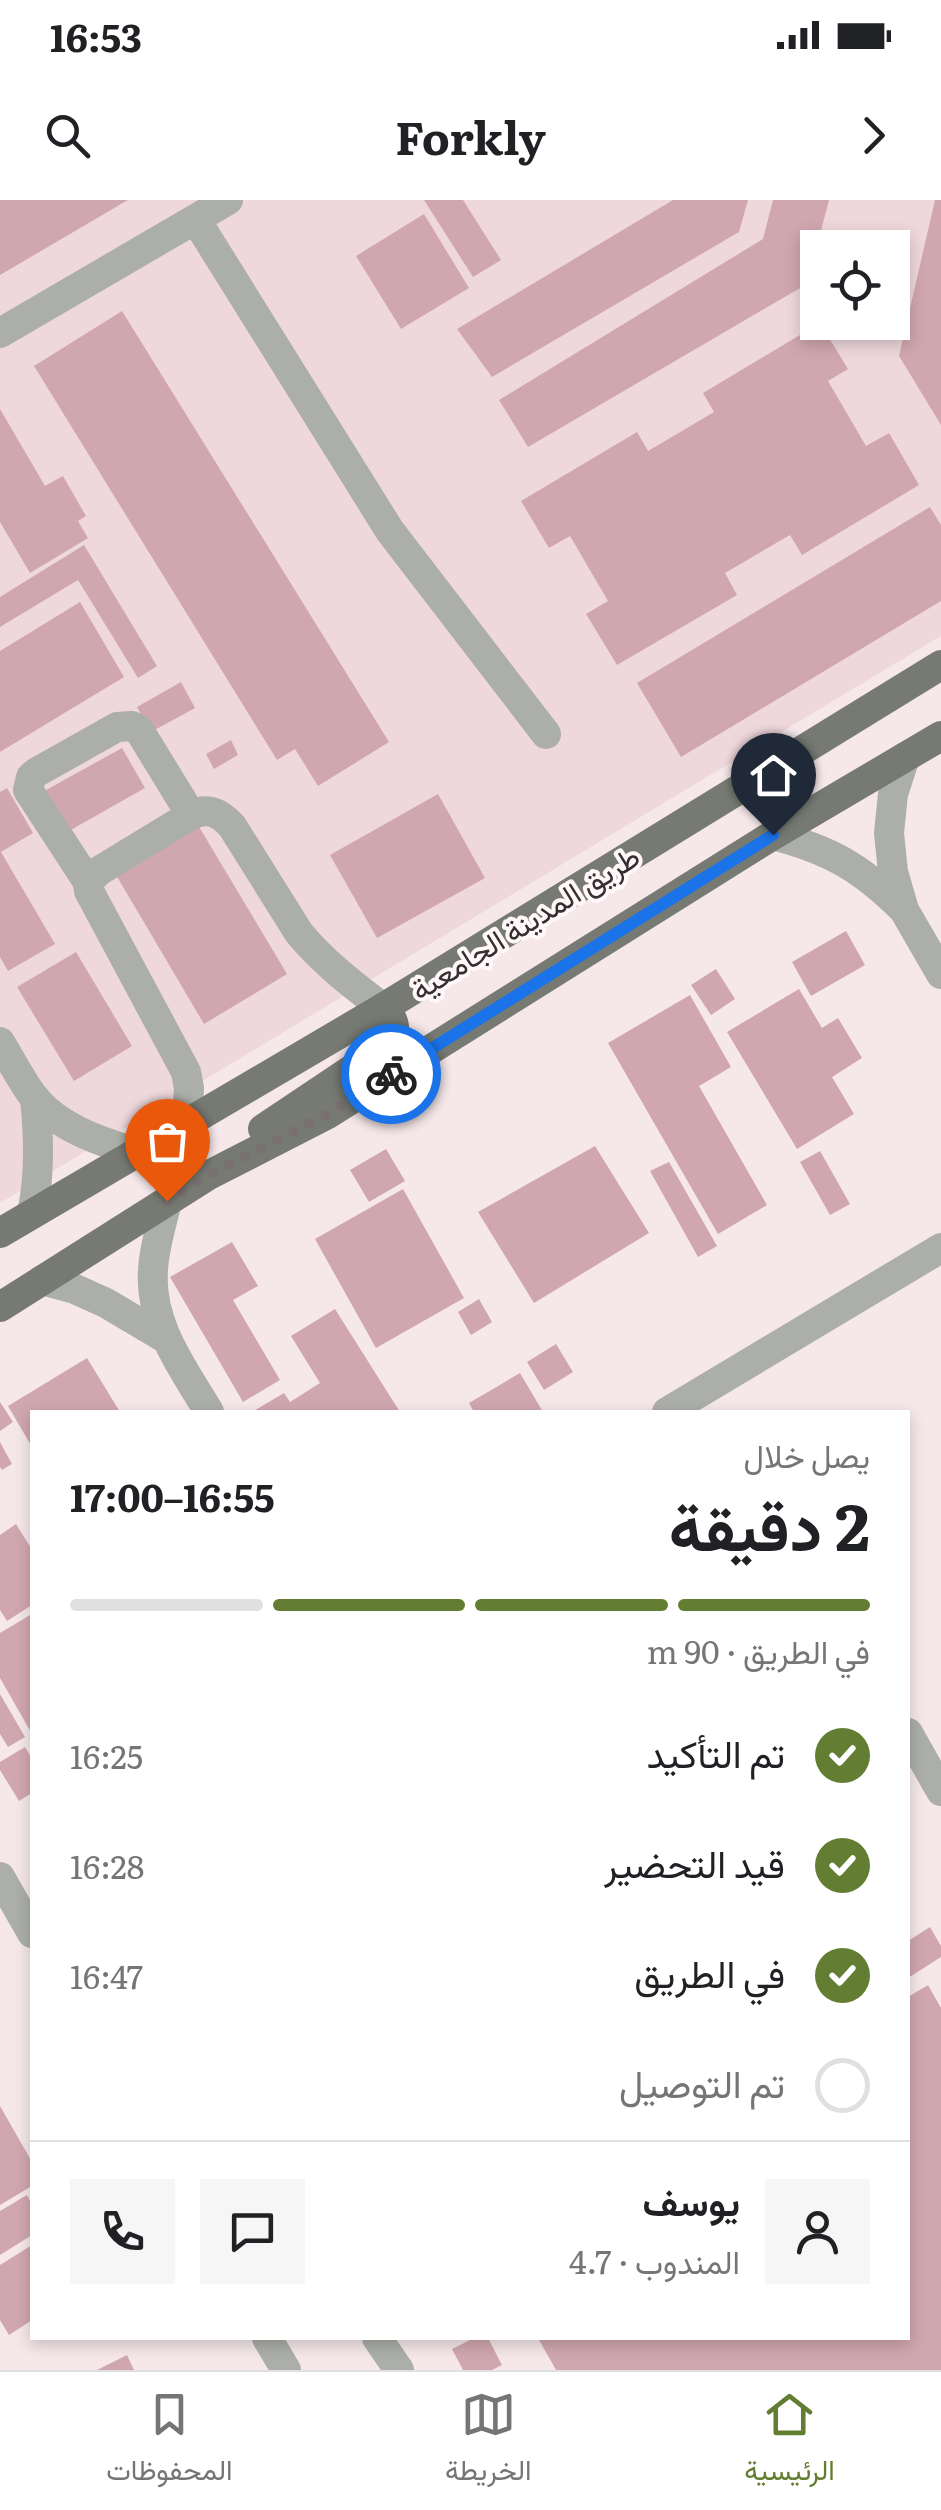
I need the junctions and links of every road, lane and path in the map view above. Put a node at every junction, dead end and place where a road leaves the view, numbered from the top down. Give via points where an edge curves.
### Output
1 (228, 200) edge
2 (196, 220) junction
3 (0, 334) edge
4 (941, 665) edge
5 (546, 734) dead end
6 (941, 736) edge
7 (905, 756) junction
8 (191, 815) junction
9 (773, 835) junction
10 (88, 882) junction
11 (904, 910) junction
12 (941, 974) edge
13 (384, 1008) junction
14 (0, 1042) edge
15 (35, 1098) junction
16 (187, 1122) junction
17 (136, 1152) junction
18 (207, 1176) junction
19 (167, 1201) junction
20 (32, 1214) junction
21 (0, 1234) edge
22 (941, 1248) edge
23 (42, 1280) junction
24 (0, 1307) edge
25 (165, 1338) junction
26 (716, 1400) edge
27 (208, 1410) edge
28 (674, 1410) edge
29 (910, 1738) edge
30 (925, 1778) edge
31 (0, 1877) edge
32 (30, 1930) edge
33 (378, 2340) edge
34 (399, 2370) edge

1 - 2 street
2 - 3 street
2 - 5 street via 390,530
4 - 13 main road, طريق المدينة الجامعية
6 - 7 main road, طريق المدينة الجامعية
7 - 9 main road, طريق المدينة الجامعية
7 - 11 street via 889,833
8 - 10 street
8 - 10 street via 132,726 117,727 37,772 28,783 30,796
8 - 13 street via 202,810 223,816 299,934
9 - 11 street via 845,862
9 - 18 main road, طريق المدينة الجامعية via 326,1115
10 - 16 street via 186,1072
11 - 12 street
13 - 16 main road, طريق المدينة الجامعية
13 - 18 main road via 395,1026 386,1046 250,1137
14 - 15 street
15 - 17 street via 82,1132
15 - 20 street via 39,1157
16 - 17 main road, طريق المدينة الجامعية
17 - 20 main road, طريق المدينة الجامعية
18 - 19 main road, طريق المدينة الجامعية
19 - 23 main road, طريق المدينة الجامعية
19 - 25 street via 153,1270 154,1305
20 - 21 main road, طريق المدينة الجامعية
22 - 26 street
23 - 24 main road, طريق المدينة الجامعية
23 - 25 street via 106,1302
25 - 27 street
26 - 28 street
29 - 30 street
31 - 32 street
33 - 34 street

